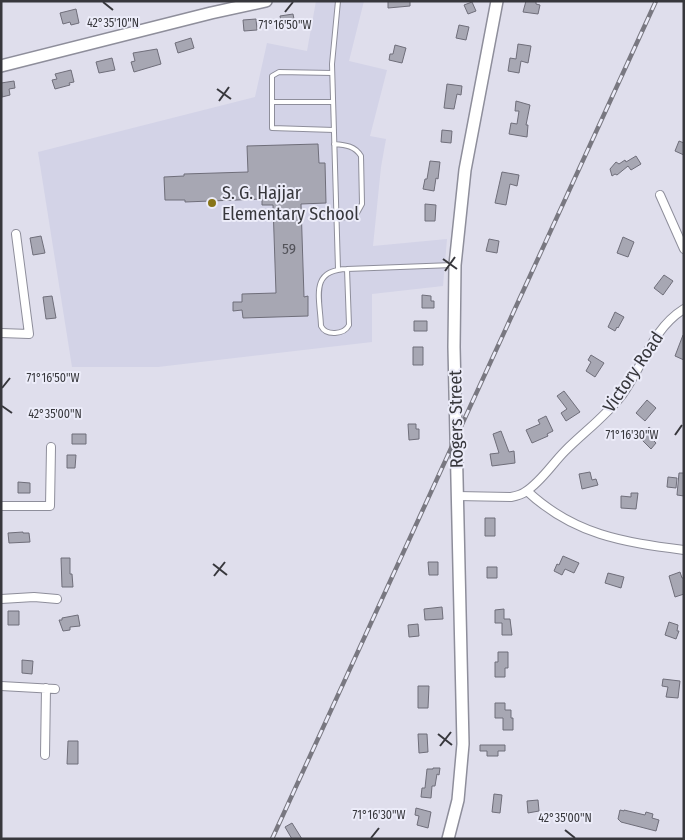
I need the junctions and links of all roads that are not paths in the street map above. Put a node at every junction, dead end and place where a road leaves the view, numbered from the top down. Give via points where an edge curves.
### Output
1 (266, 1) edge
2 (338, 1) edge
3 (497, 1) edge
4 (1, 66) edge
5 (332, 73) junction
6 (272, 102) junction
7 (333, 102) junction
8 (334, 130) junction
9 (334, 144) junction
10 (660, 195) dead end
11 (337, 218) junction
12 (16, 234) dead end
13 (684, 249) edge
14 (455, 265) junction
15 (338, 269) junction
16 (347, 269) junction
17 (684, 309) edge
18 (1, 334) edge
19 (51, 447) dead end
20 (527, 491) junction
21 (458, 496) junction
22 (1, 506) edge
23 (684, 550) edge
24 (1, 598) edge
25 (57, 599) dead end
26 (1, 686) edge
27 (46, 688) junction
28 (55, 689) dead end
29 (45, 756) dead end
30 (448, 839) edge

1 - 4 main road
2 - 5 lane
3 - 14 main road, Rogers Street via 465,170
5 - 6 lane via 279,72 272,76
5 - 7 lane
6 - 7 lane
6 - 8 lane via 272,128
7 - 8 lane
8 - 9 lane
9 - 11 lane
9 - 11 lane via 348,145 361,156 362,204 357,213
10 - 13 street
11 - 15 lane
12 - 18 street via 29,334
14 - 16 lane
14 - 21 main road, Rogers Street
15 - 16 lane
15 - 16 lane via 325,274 320,282 321,326 328,332 342,332 349,325
17 - 20 street, Victory Road via 654,339 613,406
19 - 22 street via 50,506
20 - 21 street via 511,497
20 - 23 street via 557,515 594,533 638,544
21 - 30 main road, Rogers Street via 463,744 458,800
24 - 25 street
26 - 27 street
27 - 28 street
27 - 29 street

